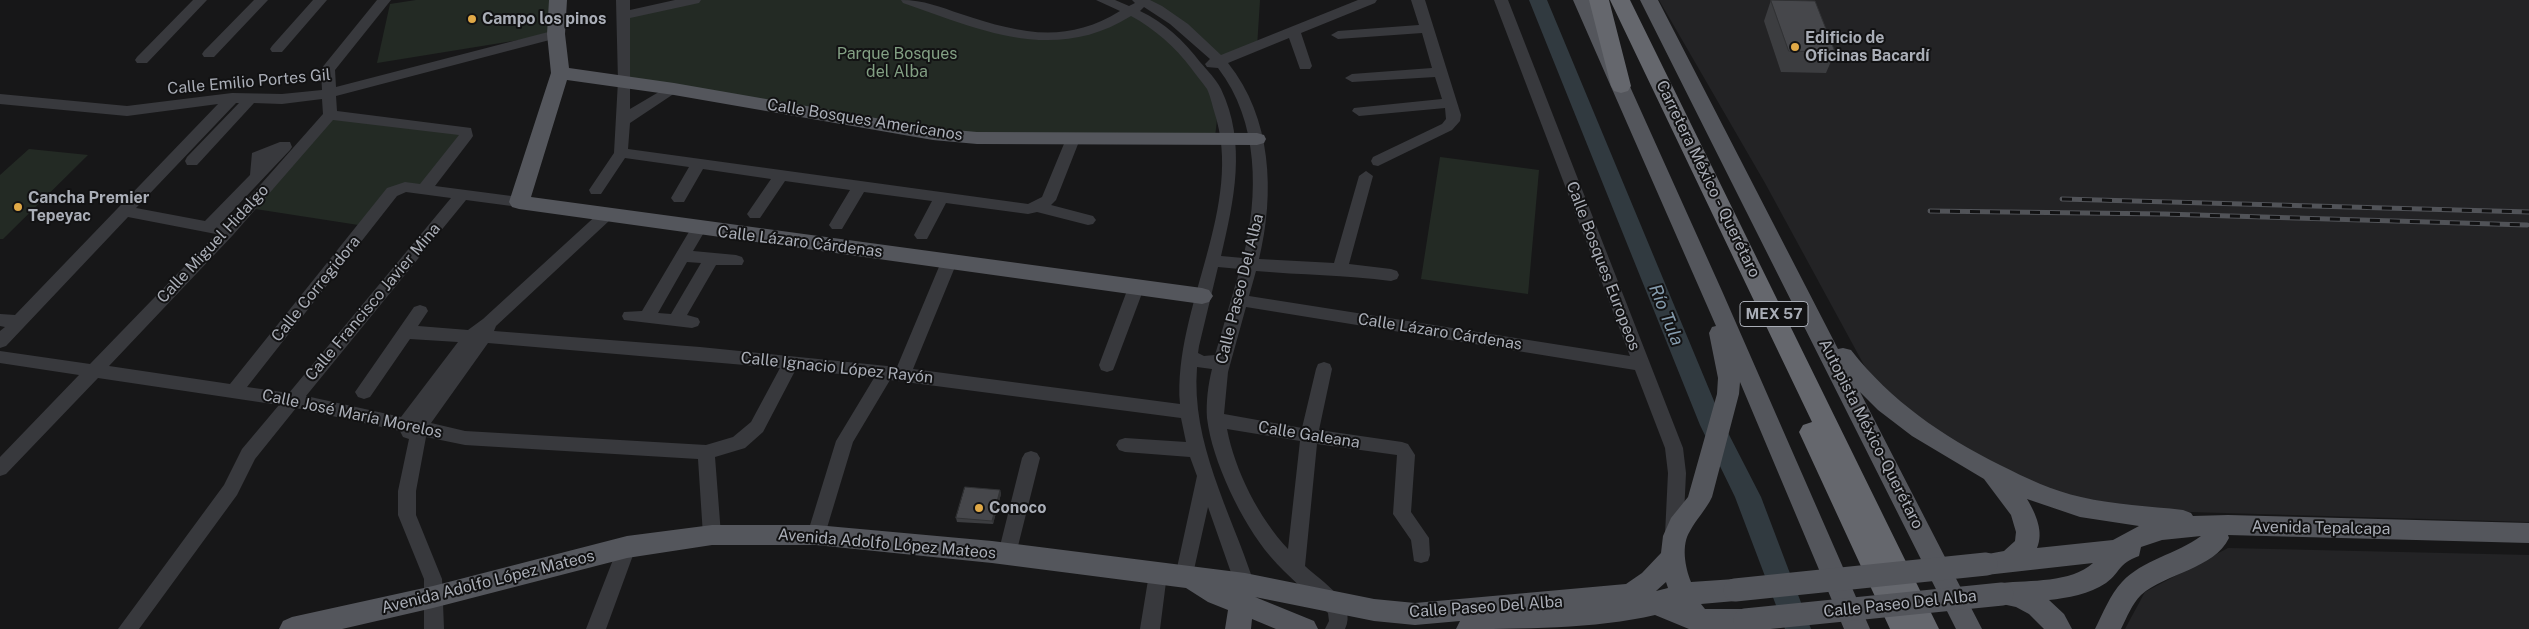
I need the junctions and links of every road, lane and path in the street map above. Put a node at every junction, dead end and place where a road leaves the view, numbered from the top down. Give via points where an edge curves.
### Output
1 (200, 0) edge
2 (261, 0) edge
3 (320, 0) edge
4 (384, 0) edge
5 (558, 0) edge
6 (623, 0) edge
7 (694, 0) edge
8 (908, 0) edge
9 (1103, 0) edge
10 (1370, 0) edge
11 (1418, 0) edge
12 (1501, 0) edge
13 (1582, 0) edge
14 (1599, 0) edge
15 (1604, 0) edge
16 (1620, 0) edge
17 (1649, 0) edge
18 (1138, 4) edge
19 (624, 15) junction
20 (1427, 29) junction
21 (1294, 32) junction
22 (556, 34) junction
23 (1338, 35) dead end
24 (277, 49) dead end
25 (209, 54) dead end
26 (142, 60) dead end
27 (1221, 61) junction
28 (1305, 66) dead end
29 (1202, 68) junction
30 (1440, 72) junction
31 (560, 73) junction
32 (1352, 78) dead end
33 (624, 81) junction
34 (1621, 86) junction
35 (674, 89) junction
36 (328, 94) junction
37 (232, 98) junction
38 (251, 98) junction
39 (0, 99) edge
40 (1450, 103) junction
41 (1359, 111) dead end
42 (330, 115) junction
43 (622, 121) junction
44 (1257, 138) junction
45 (1073, 139) junction
46 (1230, 140) junction
47 (621, 153) junction
48 (192, 162) dead end
49 (1378, 162) dead end
50 (698, 165) junction
51 (780, 176) junction
52 (1366, 176) dead end
53 (257, 177) dead end
54 (859, 187) junction
55 (398, 188) joint
56 (423, 190) junction
57 (596, 190) dead end
58 (462, 195) junction
59 (679, 198) dead end
60 (941, 198) junction
61 (519, 202) junction
62 (1037, 208) junction
63 (124, 211) junction
64 (755, 214) dead end
65 (605, 216) junction
66 (1088, 220) dead end
67 (837, 225) dead end
68 (208, 228) junction
69 (698, 228) junction
70 (228, 232) junction
71 (922, 235) dead end
72 (682, 256) junction
73 (712, 259) junction
74 (736, 261) dead end
75 (1212, 261) junction
76 (949, 262) junction
77 (1249, 264) junction
78 (1340, 269) junction
79 (1790, 274) junction
80 (1390, 275) dead end
81 (1136, 288) junction
82 (1712, 291) junction
83 (1202, 296) junction
84 (1239, 300) junction
85 (420, 311) dead end
86 (630, 316) dead end
87 (647, 317) junction
88 (0, 320) edge
89 (19, 322) junction
90 (406, 332) junction
91 (482, 332) junction
92 (0, 342) edge
93 (1189, 353) junction
94 (0, 357) edge
95 (1222, 359) junction
96 (790, 362) junction
97 (1640, 364) junction
98 (1107, 365) dead end
99 (1324, 368) dead end
100 (92, 371) junction
101 (894, 375) junction
102 (234, 391) junction
103 (364, 392) dead end
104 (292, 400) junction
105 (1188, 412) junction
106 (1216, 420) junction
107 (411, 426) junction
108 (1309, 436) junction
109 (1126, 445) dead end
110 (1197, 450) junction
111 (706, 452) junction
112 (1031, 458) dead end
113 (1976, 464) junction
114 (0, 469) edge
115 (1206, 474) junction
116 (2222, 532) junction
117 (2529, 533) edge
118 (712, 535) junction
119 (816, 536) junction
120 (2529, 545) edge
121 (627, 547) junction
122 (1673, 548) junction
123 (2119, 550) junction
124 (1007, 554) junction
125 (1421, 555) dead end
126 (1997, 563) junction
127 (1294, 569) junction
128 (1158, 574) junction
129 (1188, 578) junction
130 (1243, 593) junction
131 (2005, 593) junction
132 (1684, 594) junction
133 (1631, 595) junction
134 (433, 597) junction
135 (1330, 601) junction
136 (1657, 602) junction
137 (1703, 626) edge
138 (128, 629) edge
139 (292, 629) edge
140 (434, 629) edge
141 (596, 629) edge
142 (1150, 629) edge
143 (1238, 629) edge
144 (1305, 629) edge
145 (1335, 629) edge
146 (1469, 629) edge
147 (1858, 629) edge
148 (1904, 629) edge
149 (1925, 629) edge
150 (1970, 629) edge
151 (2059, 629) edge
152 (2108, 629) edge

1 - 26 street
2 - 25 street
3 - 24 street
4 - 36 street via 328,69
5 - 22 main road
6 - 19 street
7 - 19 street
8 - 18 street via 955,16 1044,38 1085,34
9 - 18 street, Calle Paseo Del Alba
10 - 21 street
11 - 20 street
12 - 97 street, Calle Bosques Europeos
13 - 34 main road
14 - 34 highway
15 - 148 highway, Carretera México - Querétaro / MEX 57 via 1696,184
16 - 149 highway, Carretera México - Querétaro / MEX 57
17 - 79 main road, Autopista México-Querétaro
18 - 27 street, Calle Paseo Del Alba via 1178,22
18 - 29 street, Calle Paseo Del Alba
19 - 33 street
20 - 23 street
20 - 30 street
21 - 27 street
21 - 28 street
22 - 31 main road
22 - 36 street, Calle Emilio Portes Gil
27 - 29 street
27 - 44 street, Calle Paseo Del Alba via 1243,95
29 - 46 street, Calle Paseo Del Alba via 1219,101
30 - 32 street
30 - 40 street
31 - 33 main road, Calle Bosques Americanos
31 - 61 main road
33 - 35 main road, Calle Bosques Americanos
33 - 43 street
34 - 82 main road
35 - 43 street
35 - 45 main road, Calle Bosques Americanos via 933,134
36 - 38 street, Calle Emilio Portes Gil via 282,99
36 - 42 street
37 - 38 street, Calle Emilio Portes Gil
37 - 39 street, Calle Emilio Portes Gil via 127,111
37 - 63 street
38 - 48 street
40 - 41 street
40 - 49 street via 1454,115 1447,127
42 - 56 street via 467,132
42 - 70 street, Calle Miguel Hidalgo
43 - 47 street
44 - 46 main road, Calle Bosques Americanos
44 - 77 street, Calle Paseo Del Alba via 1263,185
45 - 46 main road, Calle Bosques Americanos
45 - 62 street via 1048,200
46 - 75 street, Calle Paseo Del Alba via 1228,190
47 - 50 street
47 - 57 street
50 - 51 street
50 - 59 street
51 - 54 street
51 - 64 street
52 - 78 street
53 - 68 street
54 - 60 street
54 - 67 street
55 - 56 street, Calle Lázaro Cárdenas
55 - 102 street, Calle Corregidora
56 - 58 street, Calle Lázaro Cárdenas
58 - 61 street, Calle Lázaro Cárdenas
58 - 104 street, Calle Francisco Javier Mina
60 - 62 street via 1017,210
60 - 71 street
61 - 65 main road, Calle Lázaro Cárdenas
62 - 66 street
63 - 68 street
63 - 89 street
65 - 69 main road, Calle Lázaro Cárdenas
65 - 91 street
68 - 70 street
69 - 72 street
69 - 76 main road, Calle Lázaro Cárdenas
70 - 100 street, Calle Miguel Hidalgo
72 - 73 street
72 - 87 street
73 - 74 street
73 - 87 street via 684,321
75 - 77 street
75 - 83 street, Calle Paseo Del Alba
76 - 81 main road, Calle Lázaro Cárdenas
76 - 101 street
77 - 78 street
77 - 84 street, Calle Paseo Del Alba
78 - 80 street
79 - 113 main road via 1818,312 1841,352 1874,394 1913,427
79 - 150 main road, Autopista México-Querétaro
81 - 83 main road, Calle Lázaro Cárdenas
81 - 98 street
82 - 122 main road via 1729,378 1726,402 1700,497 1680,525
82 - 147 main road
83 - 93 street, Calle Paseo Del Alba
84 - 95 street, Calle Paseo Del Alba
84 - 97 street, Calle Lázaro Cárdenas
85 - 90 street
86 - 87 street
88 - 89 street
89 - 92 street
90 - 91 street, Calle Ignacio López Rayón
90 - 103 street
91 - 96 street, Calle Ignacio López Rayón
91 - 107 street
93 - 95 street via 1198,362
93 - 105 street, Calle Paseo Del Alba
94 - 100 street, Calle José María Morelos
95 - 106 street, Calle Paseo Del Alba via 1215,388
96 - 101 street, Calle Ignacio López Rayón
96 - 111 street, Calle José María Morelos via 753,432 739,443
97 - 122 street, Calle Bosques Europeos via 1675,455
99 - 108 street
100 - 102 street, Calle José María Morelos
100 - 114 street, Calle Miguel Hidalgo
101 - 105 street, Calle Ignacio López Rayón via 1056,392
101 - 119 street via 845,441
102 - 104 street, Calle José María Morelos
104 - 107 street, Calle José María Morelos
104 - 138 street, Calle Francisco Javier Mina via 248,454 231,490
105 - 110 street, Calle Paseo Del Alba
106 - 108 street, Calle Galeana
106 - 127 street, Calle Paseo Del Alba via 1225,452 1255,517 1270,542
107 - 111 street, Calle José María Morelos via 465,438
107 - 134 street via 417,448 407,491 406,515 433,579
108 - 125 street, Calle Galeana via 1402,448 1406,455 1402,514 1420,538
108 - 127 street
109 - 110 street
110 - 115 street, Calle Paseo Del Alba
111 - 118 street
112 - 124 street
113 - 116 main road via 2029,490 2079,506
113 - 126 main road via 2008,492 2026,520 2028,534 2022,553
115 - 129 street
115 - 130 street, Calle Paseo Del Alba
116 - 117 main road, Avenida Tepalcapa
116 - 120 main road, Avenida Tepalcapa via 2235,536
116 - 123 main road, Avenida Tepalcapa
116 - 152 main road via 2196,554 2152,574 2132,588 2123,598
118 - 119 main road, Avenida Adolfo López Mateos
118 - 121 main road, Avenida Adolfo López Mateos
119 - 124 main road, Avenida Adolfo López Mateos
121 - 134 main road, Avenida Adolfo López Mateos
121 - 141 street
122 - 132 main road
122 - 133 main road via 1651,581
123 - 126 main road, Avenida Tepalcapa
123 - 131 main road via 2105,569 2083,581
124 - 128 main road, Avenida Adolfo López Mateos
126 - 132 main road, Calle Paseo Del Alba, bridge
127 - 135 street, Calle Paseo Del Alba
128 - 129 main road, Avenida Adolfo López Mateos
128 - 142 street
129 - 130 main road, Avenida Adolfo López Mateos via 1217,594
130 - 135 main road, Avenida Adolfo López Mateos
130 - 143 main road
130 - 144 main road, Avenida Adolfo López Mateos via 1280,619
131 - 137 main road, Calle Paseo Del Alba, bridge
131 - 151 main road via 2026,599 2042,609
132 - 136 main road
132 - 137 main road
133 - 135 main road, Calle Paseo Del Alba via 1415,614
133 - 136 main road, Calle Paseo Del Alba
134 - 139 main road, Avenida Adolfo López Mateos
134 - 140 street
135 - 145 street via 1337,609 1339,622
136 - 137 main road, Calle Paseo Del Alba
136 - 146 main road via 1638,610

